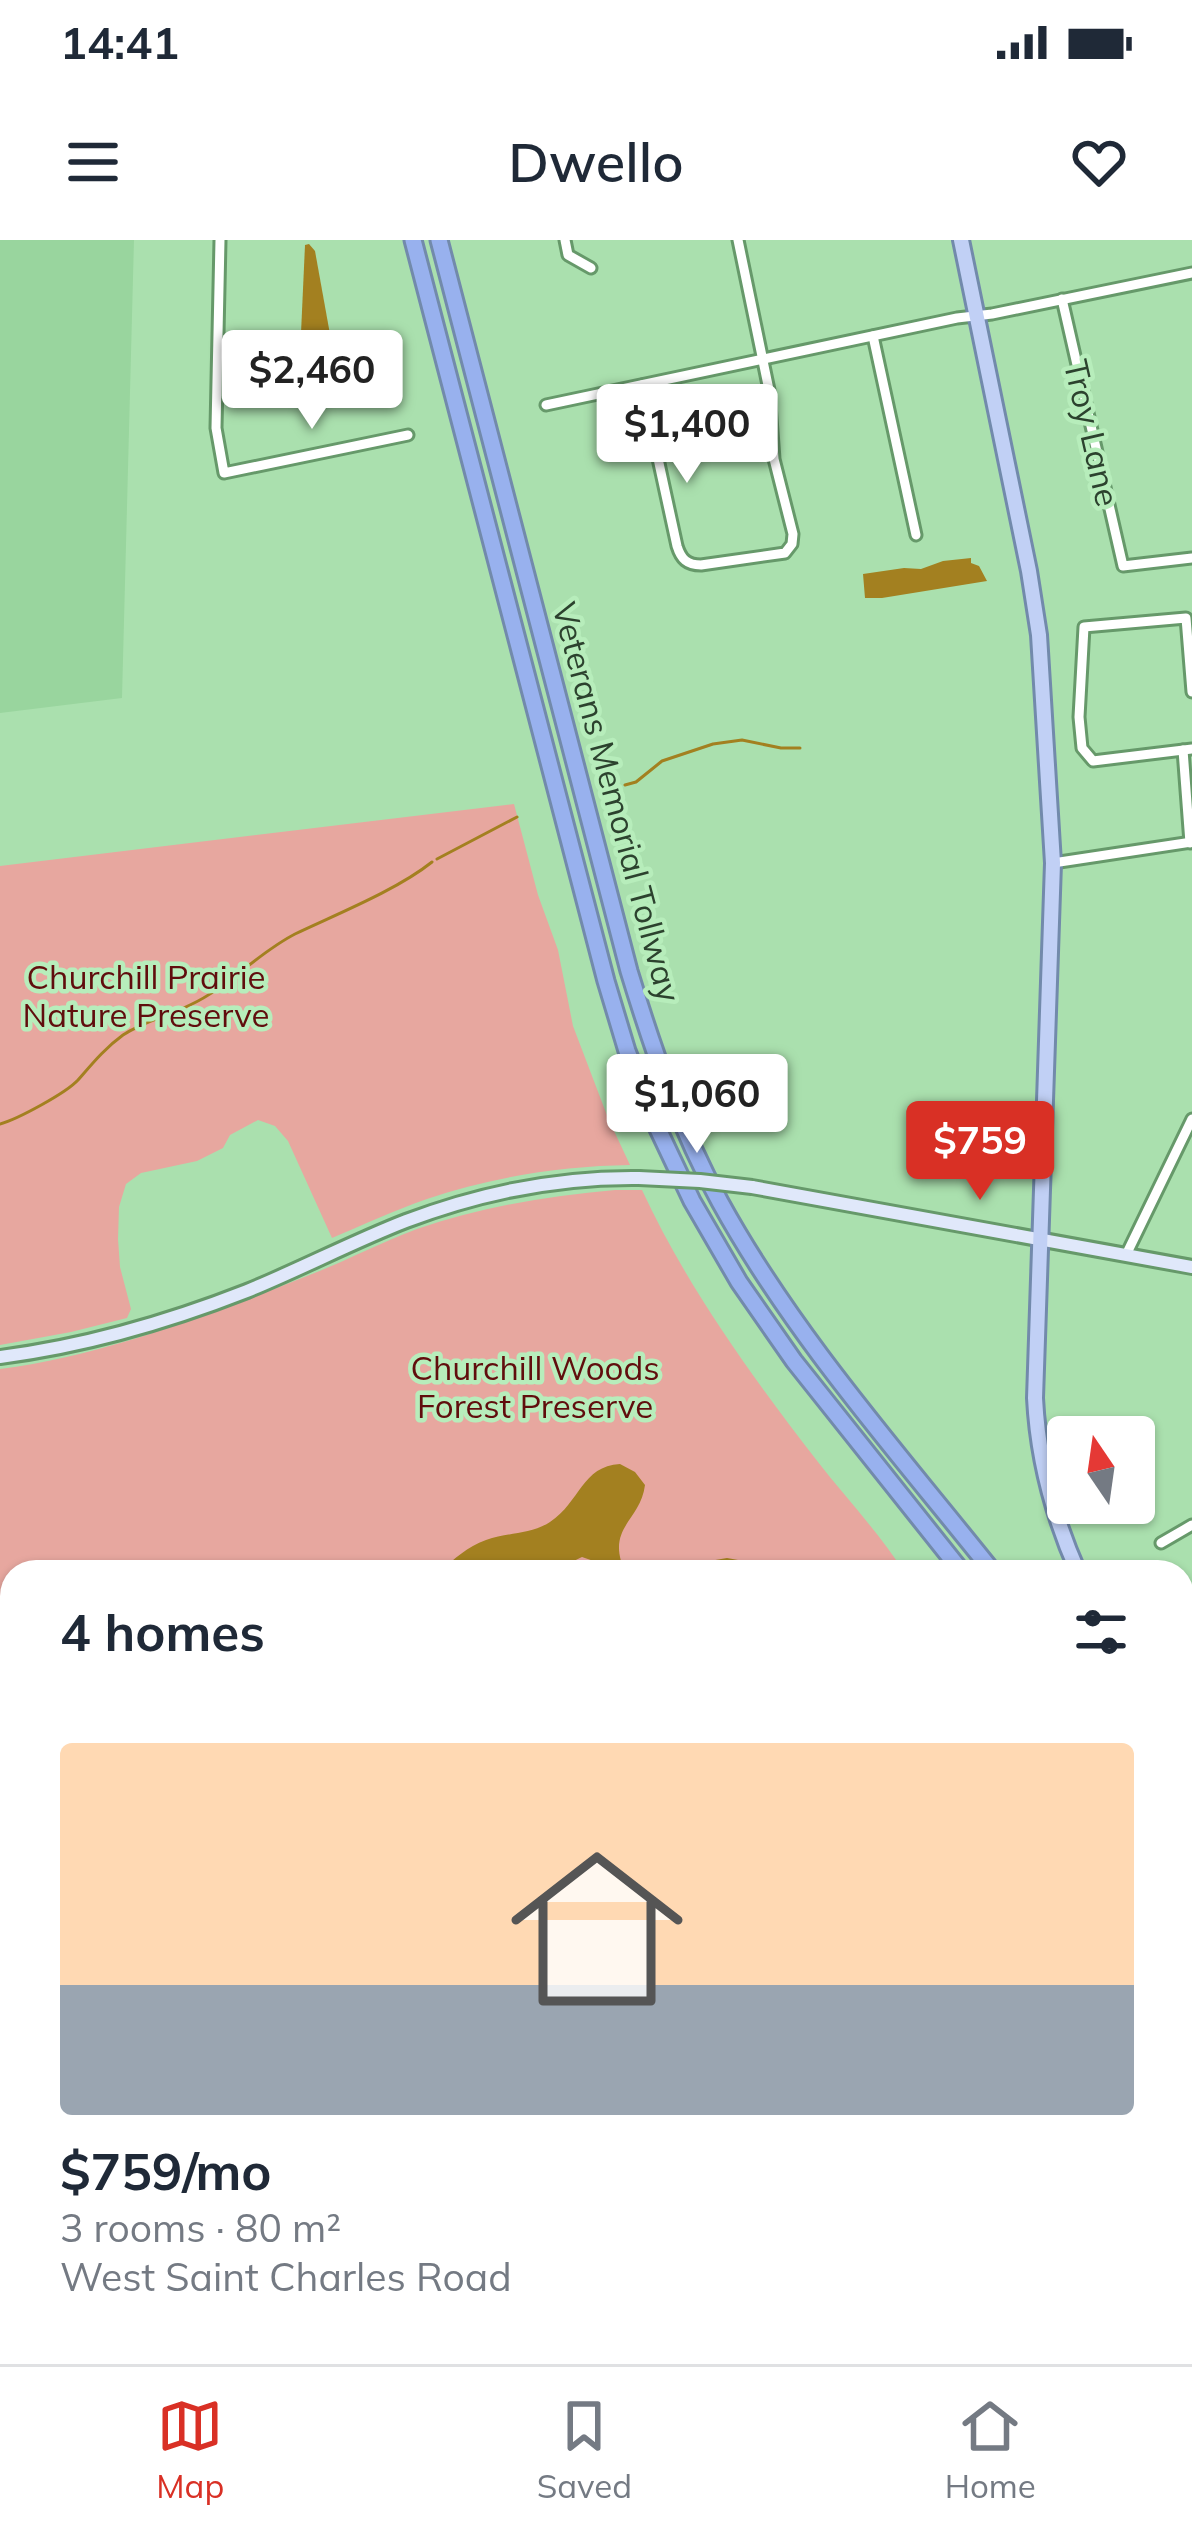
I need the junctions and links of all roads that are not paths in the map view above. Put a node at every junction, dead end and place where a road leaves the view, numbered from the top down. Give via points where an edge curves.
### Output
1 (220, 240) edge
2 (412, 240) edge
3 (439, 240) edge
4 (565, 240) edge
5 (739, 240) edge
6 (961, 240) edge
7 (591, 268) dead end
8 (1192, 273) edge
9 (1062, 299) junction
10 (977, 315) junction
11 (874, 336) junction
12 (764, 359) junction
13 (642, 385) junction
14 (546, 405) dead end
15 (408, 435) dead end
16 (916, 535) dead end
17 (1192, 558) edge
18 (1192, 690) edge
19 (1187, 749) edge
20 (1191, 843) edge
21 (1053, 863) junction
22 (1192, 1119) edge
23 (1040, 1238) junction
24 (1126, 1255) junction
25 (1192, 1267) edge
26 (0, 1357) edge
27 (1192, 1526) edge
28 (1161, 1543) dead end
29 (953, 1560) edge
30 (983, 1560) edge
31 (1073, 1560) edge

1 - 15 street via 216,428 224,473
2 - 29 highway, Veterans Memorial Tollway via 606,982 658,1130 762,1317
3 - 30 highway, Veterans Memorial Tollway via 629,971 680,1119 775,1292
4 - 7 street via 568,255
5 - 12 street
6 - 10 main road
8 - 9 street
9 - 10 street
9 - 17 street, Troy Lane via 1123,566
10 - 11 street
10 - 21 main road via 1039,635
11 - 12 street
11 - 16 street
12 - 13 street
12 - 13 street via 774,459 793,539 780,556 695,565 680,554
13 - 14 street
18 - 19 street via 1186,618 1084,627 1082,748 1093,760
19 - 20 street
20 - 21 street
21 - 23 main road
22 - 24 street
23 - 24 main road
23 - 26 main road, bridge via 752,1187 639,1178 545,1184 399,1224 233,1296 122,1333
23 - 31 main road via 1036,1415 1055,1514
24 - 25 main road
27 - 28 street

